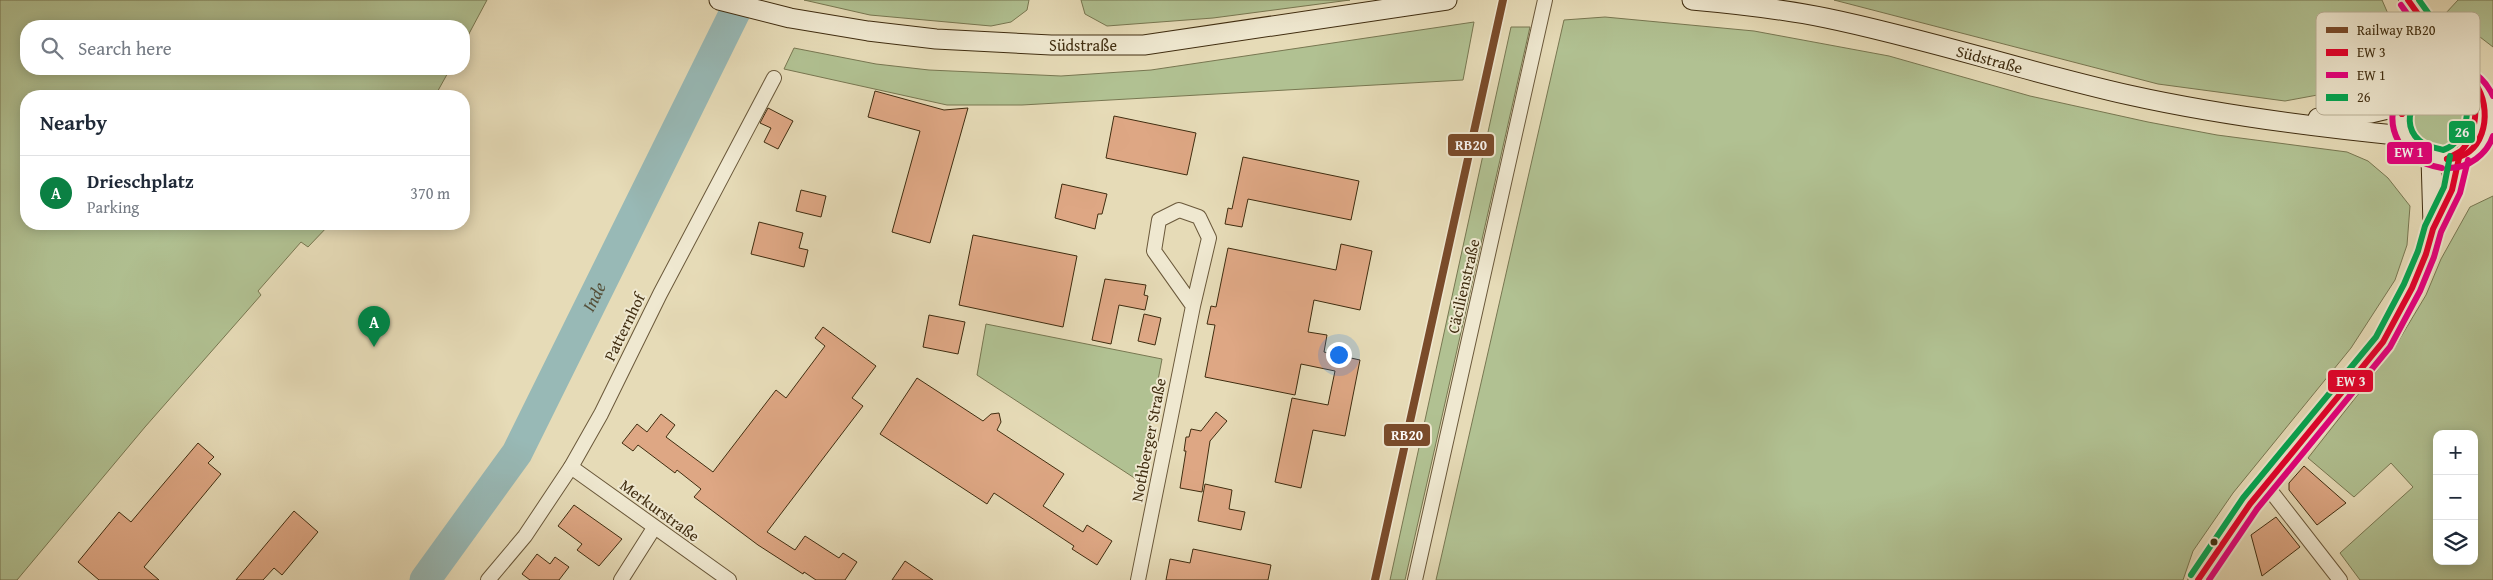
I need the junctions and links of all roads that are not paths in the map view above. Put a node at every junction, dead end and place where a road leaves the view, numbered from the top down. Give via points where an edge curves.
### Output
1 (719, 0) edge
2 (1446, 0) edge
3 (1545, 0) edge
4 (1692, 0) edge
5 (774, 78) dead end
6 (2488, 92) edge
7 (2350, 115) edge
8 (2400, 115) edge
9 (2491, 120) edge
10 (2287, 121) junction
11 (2405, 136) junction
12 (2431, 158) junction
13 (2459, 158) junction
14 (2433, 229) junction
15 (1193, 306) junction
16 (571, 467) junction
17 (2266, 485) junction
18 (654, 528) junction
19 (488, 580) edge
20 (621, 580) edge
21 (729, 580) edge
22 (1138, 580) edge
23 (1415, 580) edge
24 (2198, 580) edge
25 (2340, 580) edge

1 - 2 main road, Südstraße via 780,16 936,39 1144,46
3 - 23 street, Cäcilienstraße
4 - 10 main road, Südstraße via 1757,6 1825,18 1891,32 2130,95
5 - 16 street, Patternhof
6 - 9 main road
7 - 10 main road, Südstraße
8 - 11 main road
9 - 13 main road via 2477,146
10 - 11 main road, Südstraße
11 - 12 main road via 2416,150
12 - 13 main road
12 - 14 main road
13 - 14 main road via 2452,190
14 - 17 main road via 2412,288 2383,342
15 - 15 street, Nothberger Straße via 1209,238 1199,217 1179,210 1159,220 1154,250
15 - 22 street, Nothberger Straße
16 - 18 street, Merkurstraße
16 - 19 street, Patternhof via 525,536
17 - 24 main road via 2221,543
17 - 25 street
18 - 20 street
18 - 21 street, Merkurstraße

